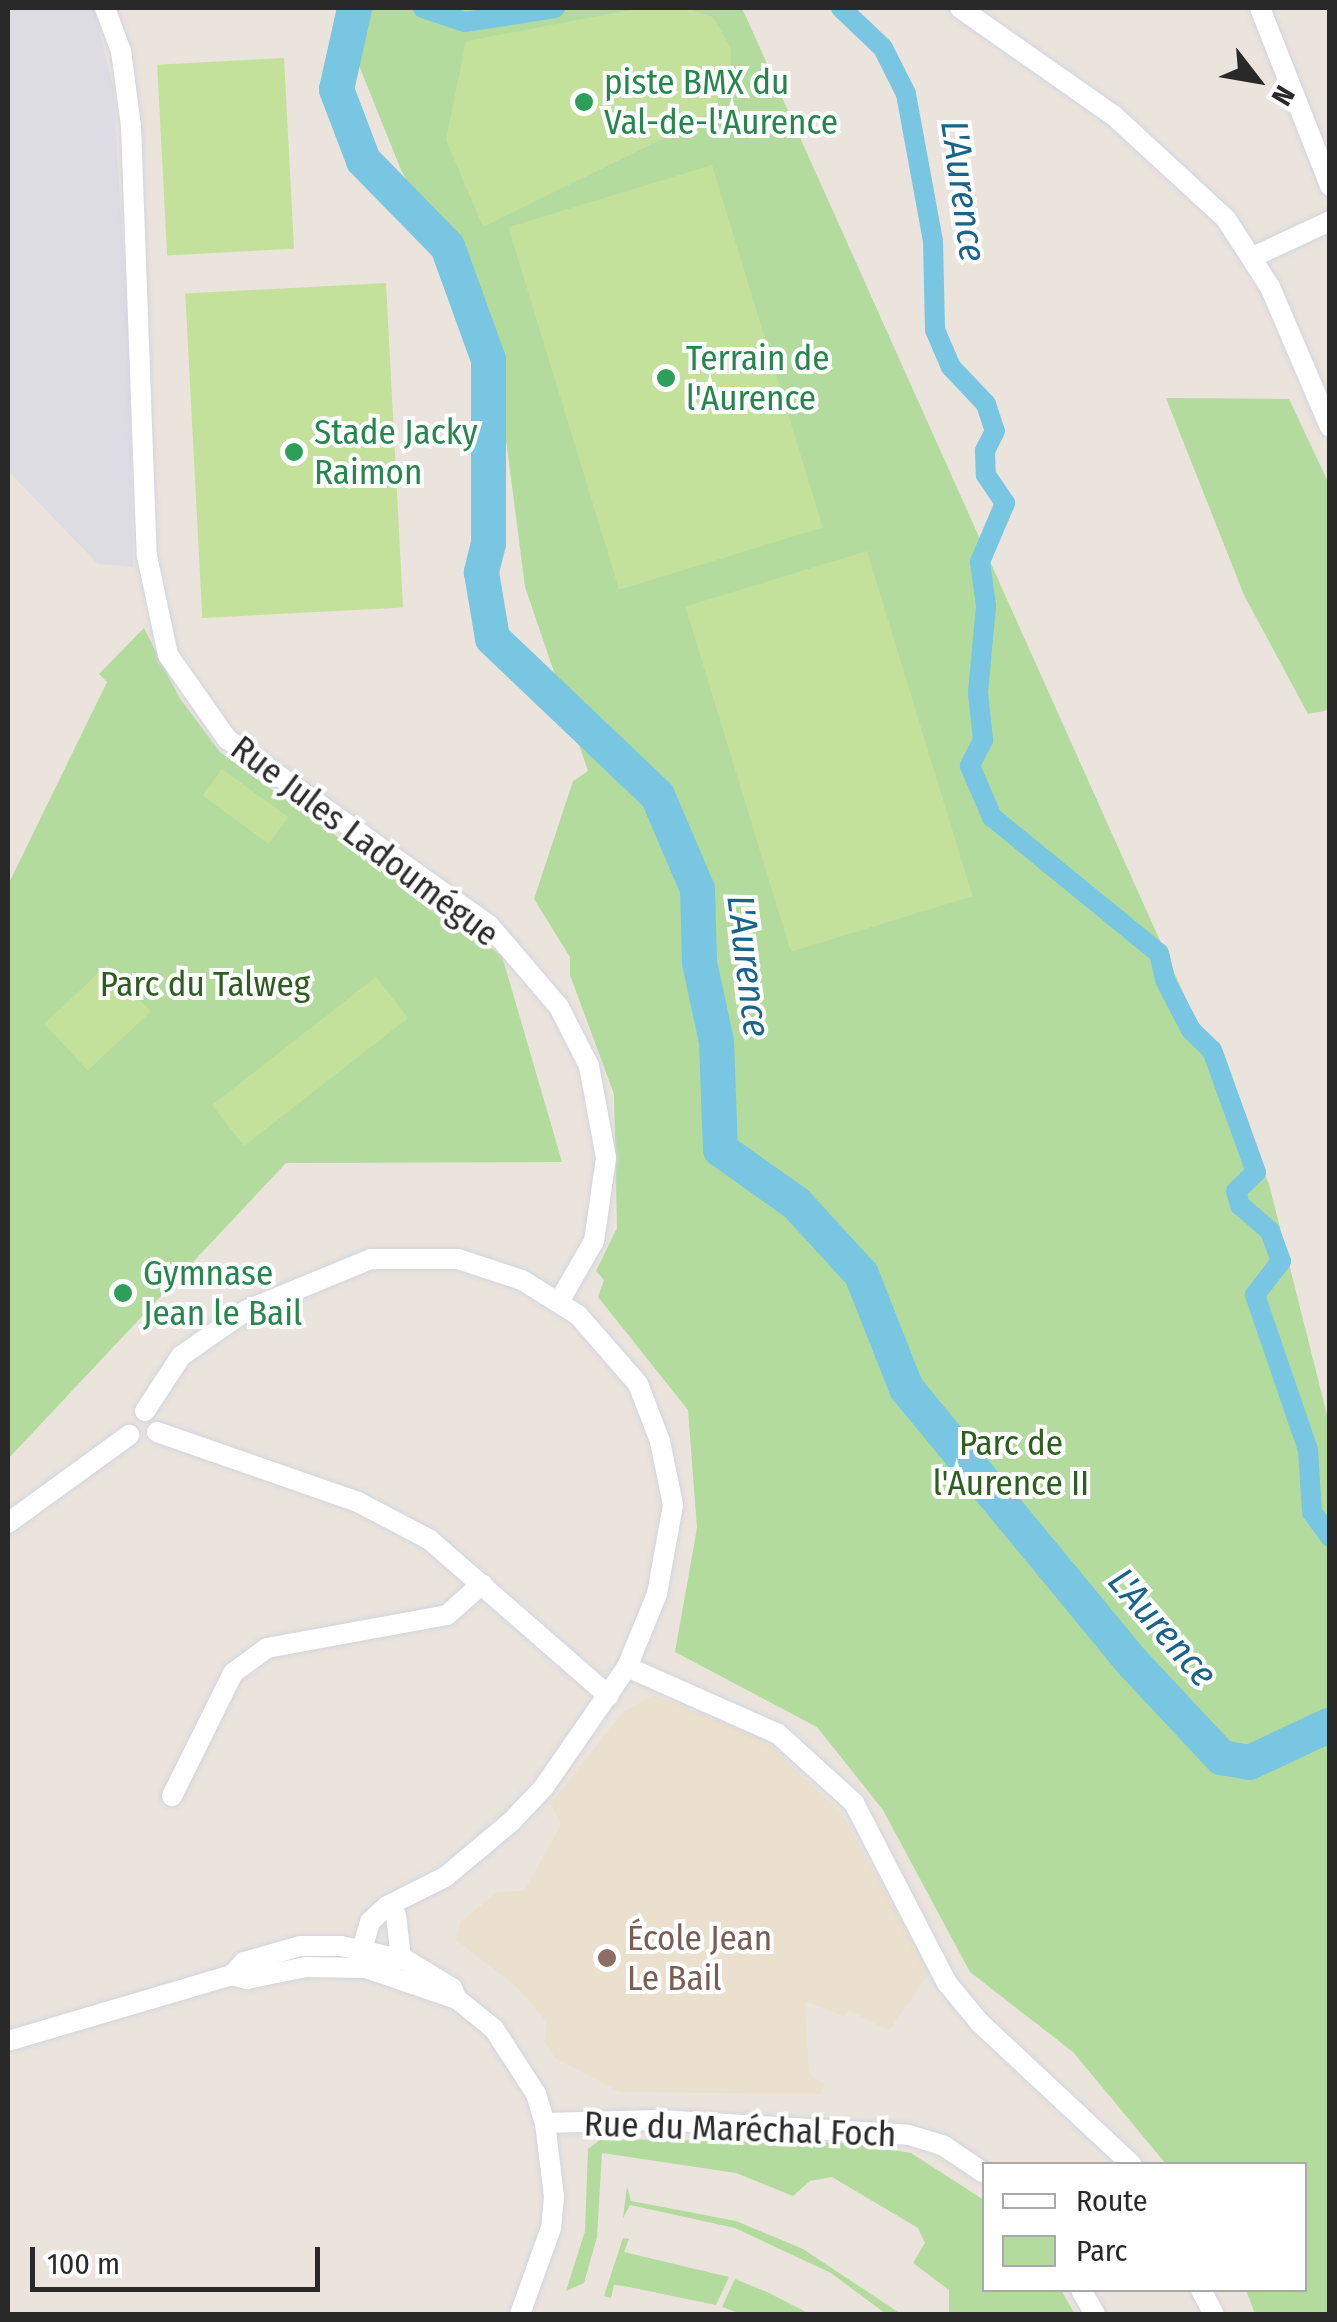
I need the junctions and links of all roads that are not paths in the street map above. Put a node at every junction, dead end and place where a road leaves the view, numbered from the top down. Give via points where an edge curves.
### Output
1 (105, 8) edge
2 (960, 8) edge
3 (1260, 8) edge
4 (1330, 186) edge
5 (1330, 220) edge
6 (1254, 257) junction
7 (1330, 427) edge
8 (560, 1300) junction
9 (144, 1411) junction
10 (158, 1432) junction
11 (129, 1436) junction
12 (8, 1523) edge
13 (482, 1584) junction
14 (627, 1667) junction
15 (609, 1696) junction
16 (172, 1796) dead end
17 (413, 1898) junction
18 (396, 1916) junction
19 (402, 1958) junction
20 (363, 1959) junction
21 (457, 2000) junction
22 (8, 2041) edge
23 (545, 2123) junction
24 (1129, 2162) edge
25 (982, 2172) edge
26 (1083, 2292) edge
27 (1202, 2292) edge
28 (520, 2314) edge
29 (1095, 2314) edge
30 (1214, 2314) edge

1 - 8 street, Rue Jules Ladoumégue via 120,51 131,126 147,556 168,655 227,739 489,925 559,1008 588,1066 606,1158 594,1241
2 - 6 street via 1112,116 1226,219
3 - 4 street
5 - 6 street
6 - 7 street
8 - 9 street via 458,1259 372,1259 247,1310 181,1356
8 - 14 street via 609,1344 638,1384 660,1441 673,1506 658,1594
9 - 10 street via 156,1418
9 - 11 street via 130,1418
10 - 11 street via 144,1442
10 - 13 street via 358,1502 430,1540
11 - 12 street
13 - 15 street
13 - 16 street via 447,1614 267,1648 233,1673
14 - 15 street
14 - 24 street via 778,1734 854,1804 947,1983 980,2024
15 - 17 street via 512,1821
17 - 18 street
17 - 20 street via 386,1906
18 - 19 street
18 - 20 street
19 - 20 street
19 - 21 street via 452,1988
20 - 21 street
20 - 22 street via 300,1946 244,1962 232,1975
21 - 23 street via 494,2029 536,2094
23 - 25 street, Rue du Maréchal Foch via 652,2120 909,2135 944,2146
23 - 28 street via 551,2228
26 - 29 street
27 - 30 street

